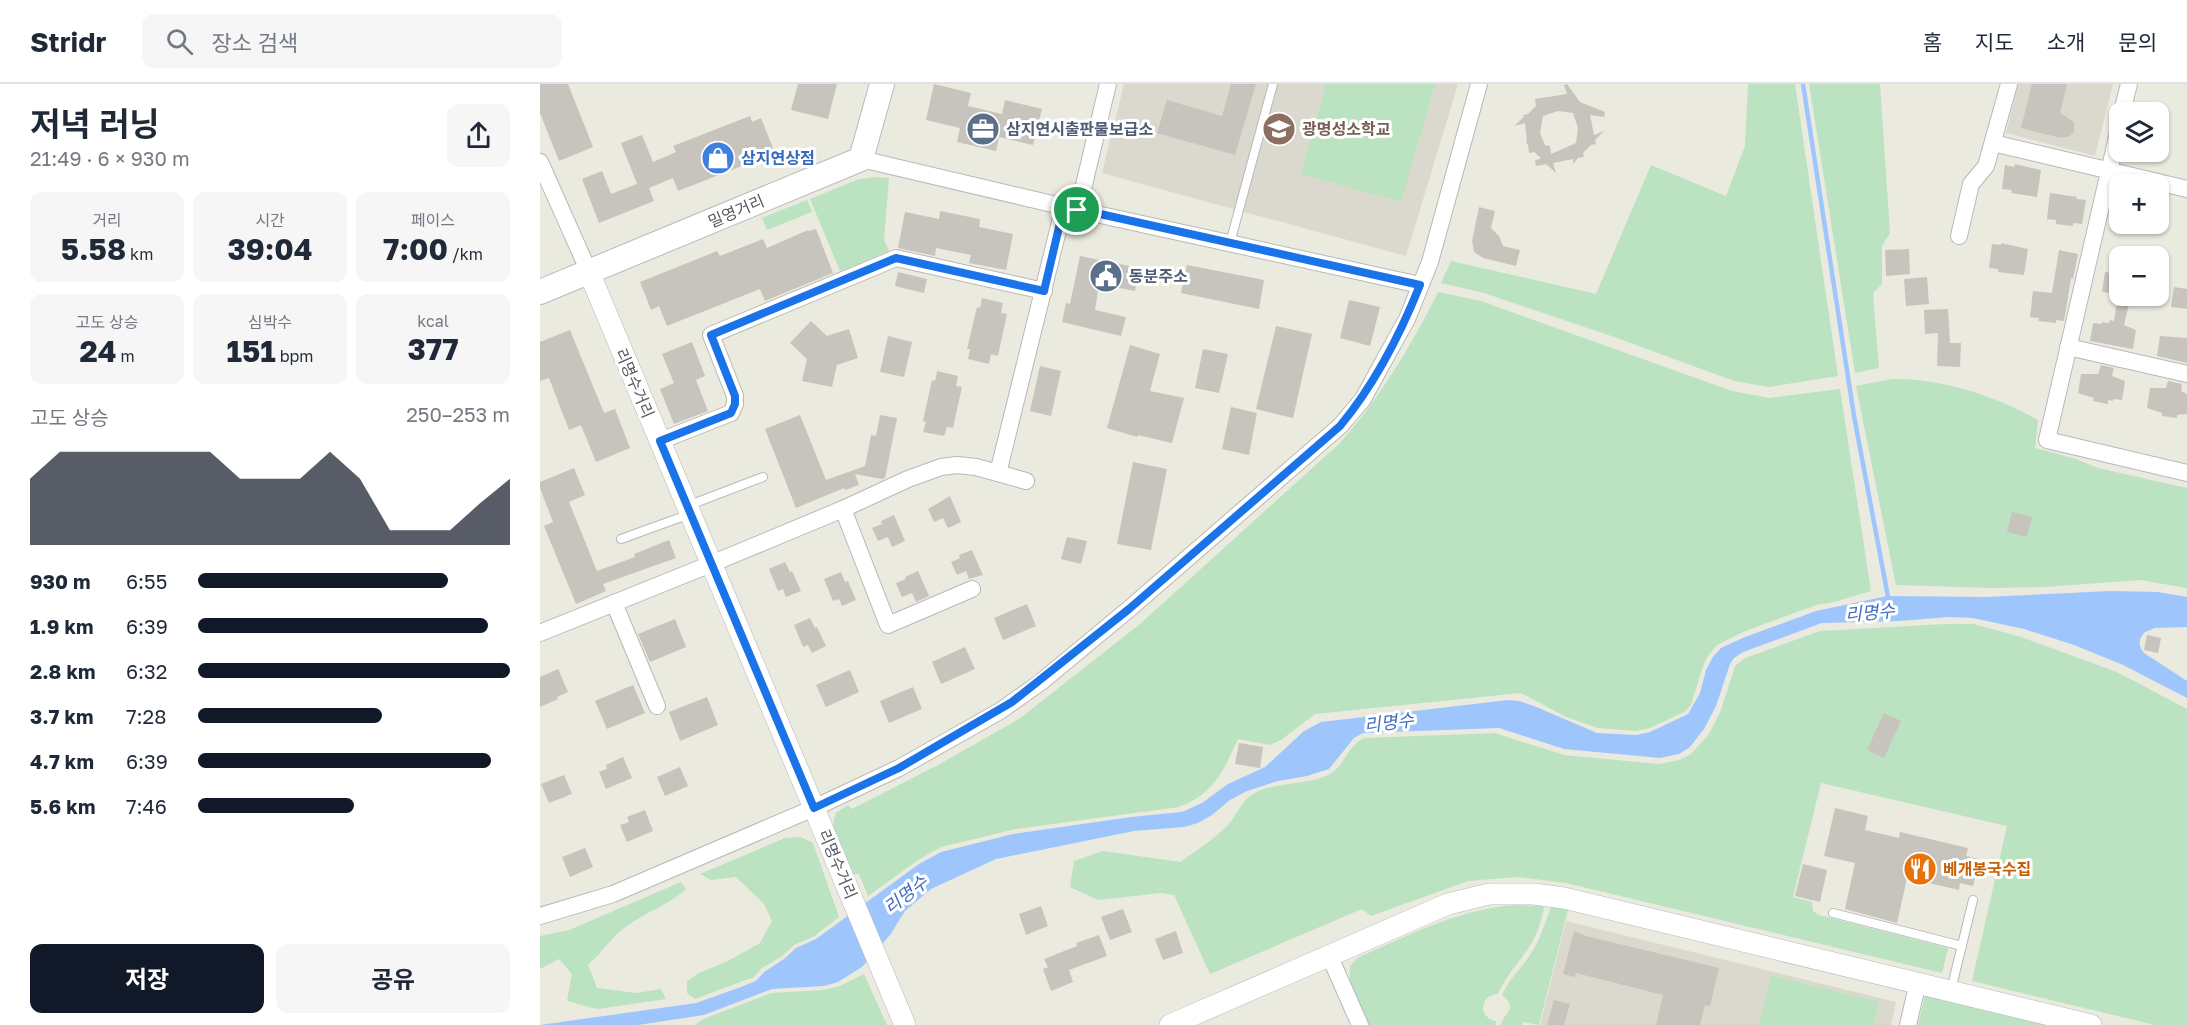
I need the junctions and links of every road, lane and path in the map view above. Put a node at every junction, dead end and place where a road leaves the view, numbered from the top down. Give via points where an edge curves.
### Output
1 (882, 84) edge
2 (1108, 84) edge
3 (1273, 84) edge
4 (1479, 84) edge
5 (2009, 84) edge
6 (2129, 84) edge
7 (2124, 102) edge
8 (1993, 143) junction
9 (861, 159) junction
10 (540, 162) edge
11 (2110, 162) edge
12 (2108, 172) junction
13 (2187, 189) edge
14 (1071, 208) junction
15 (1959, 237) dead end
16 (1230, 243) junction
17 (589, 272) junction
18 (1420, 285) junction
19 (1044, 291) junction
20 (540, 292) edge
21 (2068, 347) junction
22 (2187, 375) edge
23 (660, 441) junction
24 (998, 473) junction
25 (2187, 473) edge
26 (763, 477) dead end
27 (1026, 481) dead end
28 (843, 509) junction
29 (689, 510) junction
30 (621, 539) dead end
31 (711, 564) junction
32 (972, 589) dead end
33 (614, 603) junction
34 (540, 633) edge
35 (657, 706) dead end
36 (814, 808) junction
37 (1973, 900) dead end
38 (1833, 913) dead end
39 (540, 916) edge
40 (1962, 946) junction
41 (1330, 957) junction
42 (1918, 982) junction
43 (1951, 990) junction
44 (905, 1025) edge
45 (1170, 1025) edge
46 (1360, 1025) edge
47 (1908, 1025) edge
48 (2091, 1025) edge

1 - 9 main road
2 - 14 street
3 - 16 lane
4 - 18 street via 1430,262
5 - 8 street
6 - 7 street
8 - 12 street
8 - 15 street via 1986,166 1971,184
9 - 14 street
9 - 17 main road, 밀영거리
10 - 17 street
11 - 12 street
12 - 13 street
12 - 21 street
14 - 16 street
14 - 19 street
16 - 18 street
17 - 20 main road, 밀영거리
17 - 23 street, 리명수거리
18 - 36 street via 1407,319 1363,399 1340,426 1129,609 1000,711 899,768
19 - 23 street via 896,258 711,335 735,396 731,413
19 - 24 street
21 - 22 street
21 - 25 street via 2047,440
23 - 29 street, 리명수거리
24 - 27 street
24 - 28 street via 976,467 941,467
26 - 29 lane
28 - 31 street
28 - 32 street via 888,625
29 - 30 lane
29 - 31 street, 리명수거리
31 - 33 street
31 - 36 street, 리명수거리
33 - 34 street
33 - 35 street
36 - 39 street via 613,894
36 - 44 street, 리명수거리
37 - 40 lane
38 - 40 lane
40 - 43 lane
41 - 42 street via 1448,904 1515,892 1564,898
41 - 45 street
41 - 46 street
42 - 43 street
42 - 47 street
43 - 48 street

